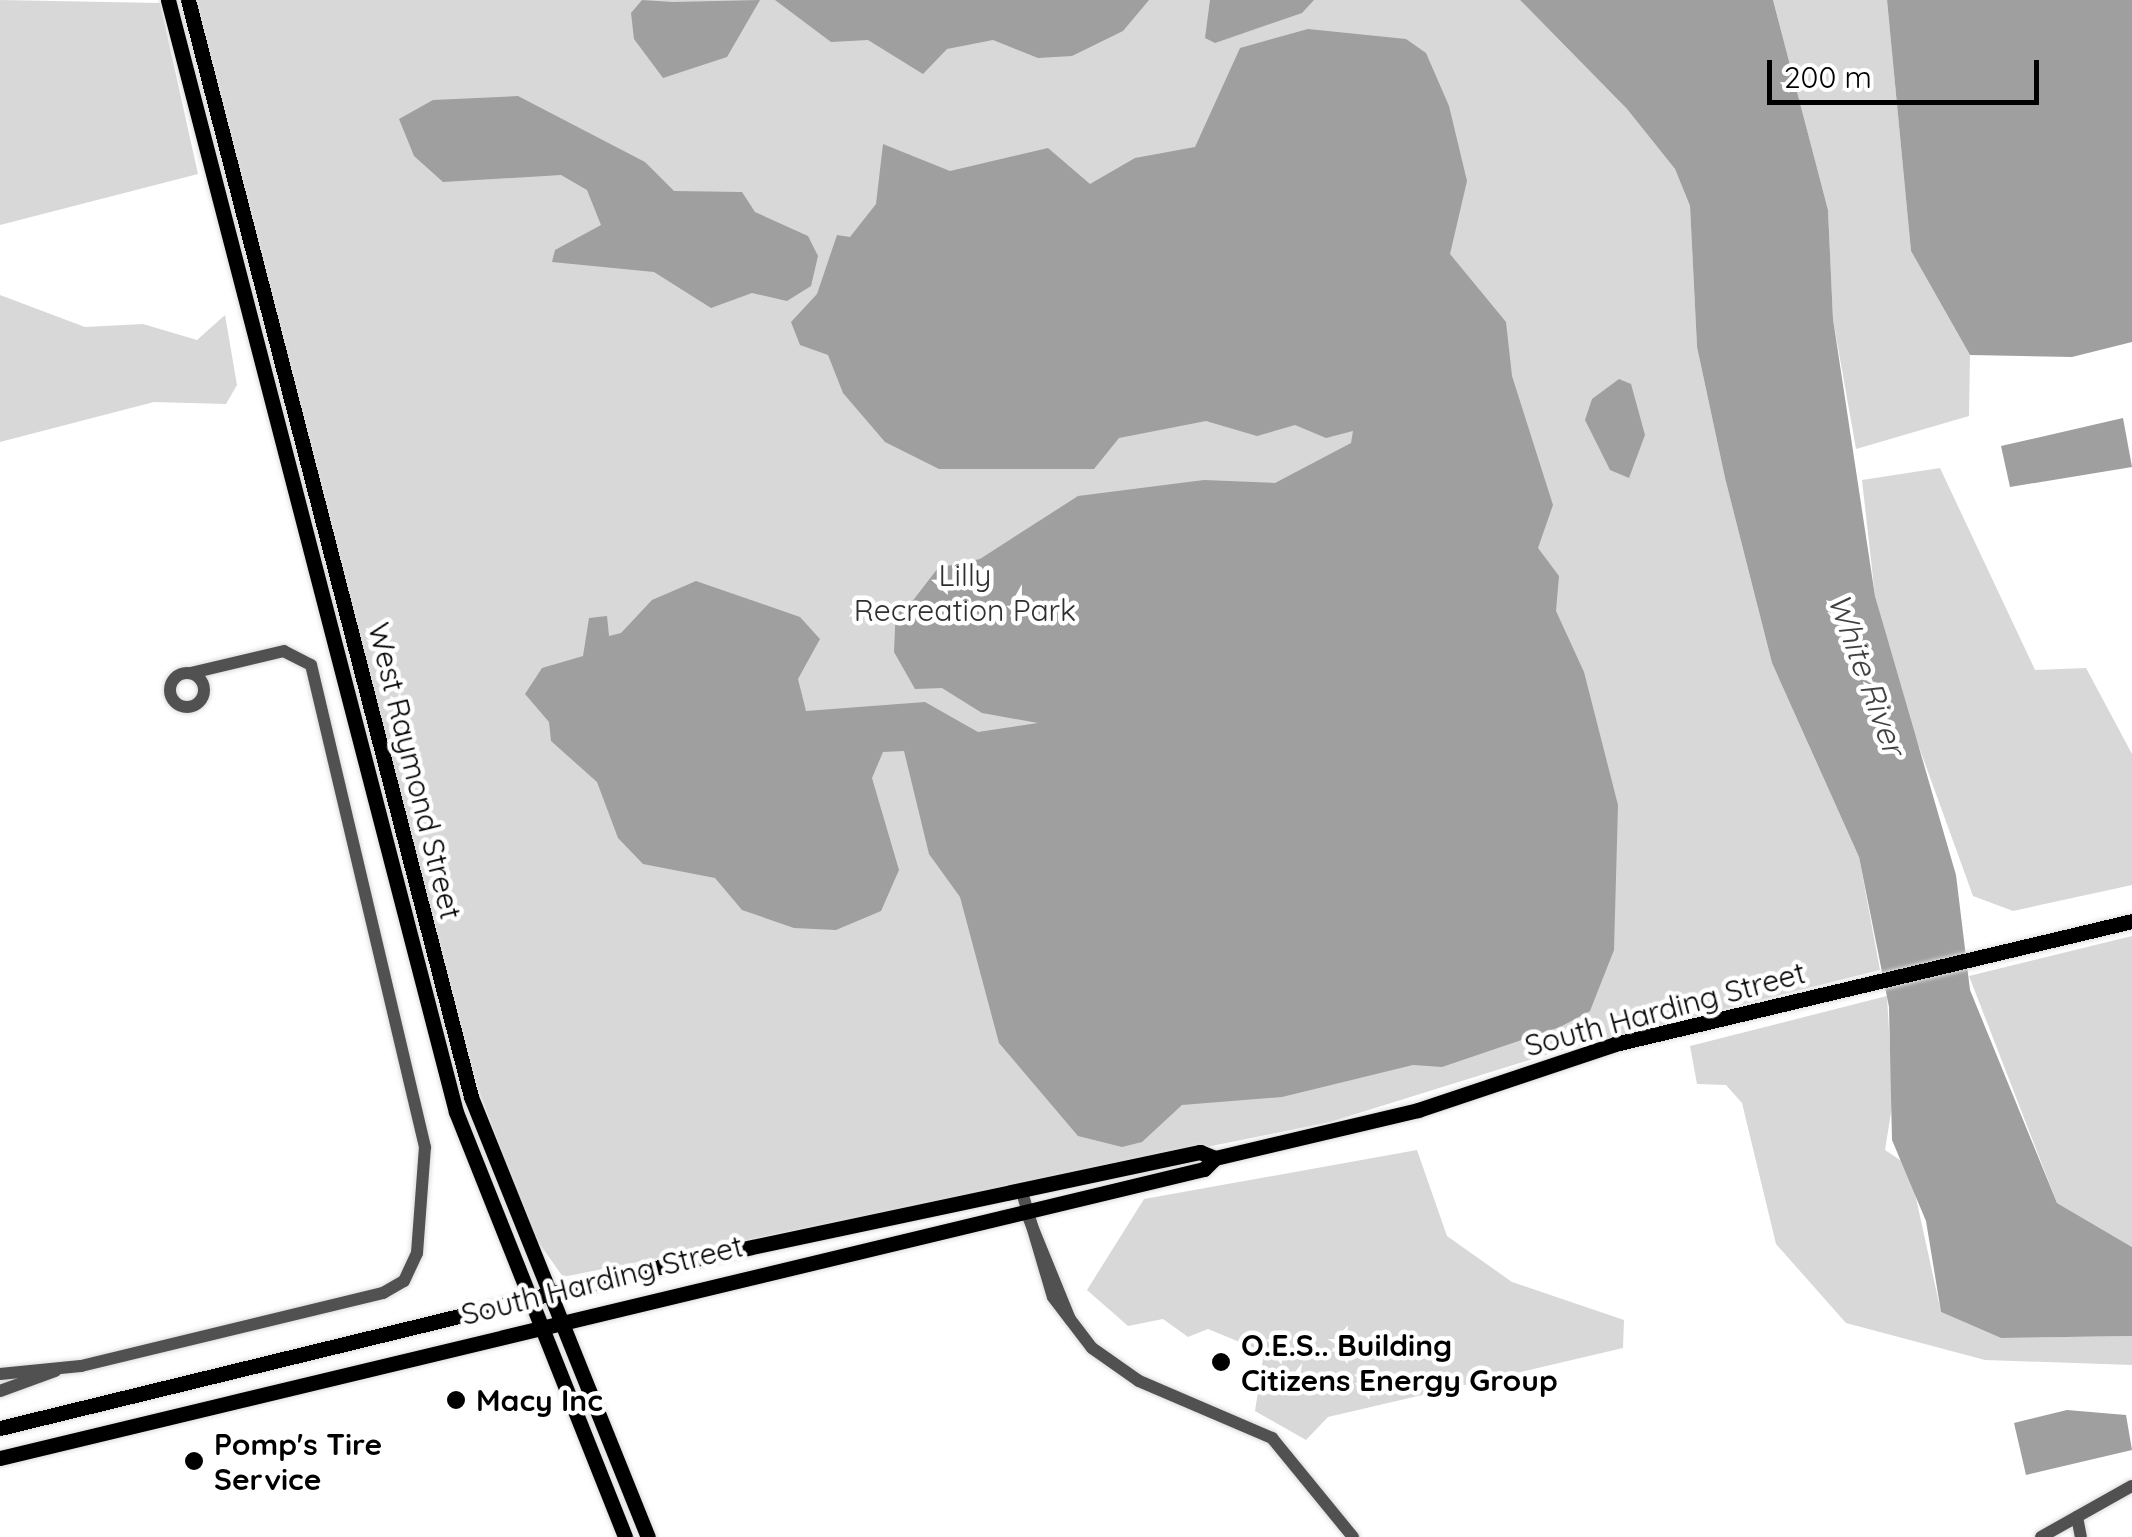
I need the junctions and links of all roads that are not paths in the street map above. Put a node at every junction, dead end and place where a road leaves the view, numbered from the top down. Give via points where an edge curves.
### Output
1 (168, 0) edge
2 (188, 0) edge
3 (362, 672) junction
4 (197, 677) dead end
5 (344, 678) junction
6 (2132, 921) edge
7 (1024, 1200) junction
8 (748, 1249) junction
9 (750, 1272) junction
10 (548, 1293) junction
11 (526, 1298) junction
12 (559, 1319) junction
13 (537, 1324) junction
14 (225, 1369) junction
15 (55, 1371) junction
16 (0, 1374) edge
17 (0, 1391) edge
18 (232, 1396) junction
19 (70, 1408) junction
20 (0, 1428) edge
21 (78, 1435) junction
22 (0, 1458) edge
23 (2132, 1486) edge
24 (2076, 1518) junction
25 (625, 1537) edge
26 (648, 1537) edge
27 (1354, 1537) edge
28 (2041, 1537) edge
29 (2081, 1537) edge

1 - 5 main road, West Raymond Street
2 - 3 main road, West Raymond Street
3 - 5 main road
3 - 10 main road, West Raymond Street via 471,1097
4 - 15 street via 291,651 311,665 423,1136 423,1233 412,1270 389,1292
5 - 11 main road, West Raymond Street via 456,1112
6 - 7 main road, South Harding Street via 1761,1011 1215,1158 1200,1152
7 - 8 main road, South Harding Street
7 - 9 main road, South Harding Street
7 - 27 street via 1070,1319 1127,1375 1272,1438
8 - 9 main road
8 - 10 main road, South Harding Street
9 - 12 main road, South Harding Street
10 - 11 main road, South Harding Street
10 - 12 main road, West Raymond Street
11 - 13 main road, West Raymond Street
11 - 14 main road, South Harding Street
12 - 13 main road, South Harding Street
12 - 26 main road, West Raymond Street
13 - 18 main road, South Harding Street
13 - 25 main road, West Raymond Street
14 - 18 main road
14 - 19 main road, South Harding Street
15 - 16 street
15 - 17 street
18 - 21 main road, South Harding Street
19 - 20 main road, South Harding Street
19 - 21 main road
21 - 22 main road, South Harding Street
23 - 24 street
24 - 28 street
24 - 29 street

